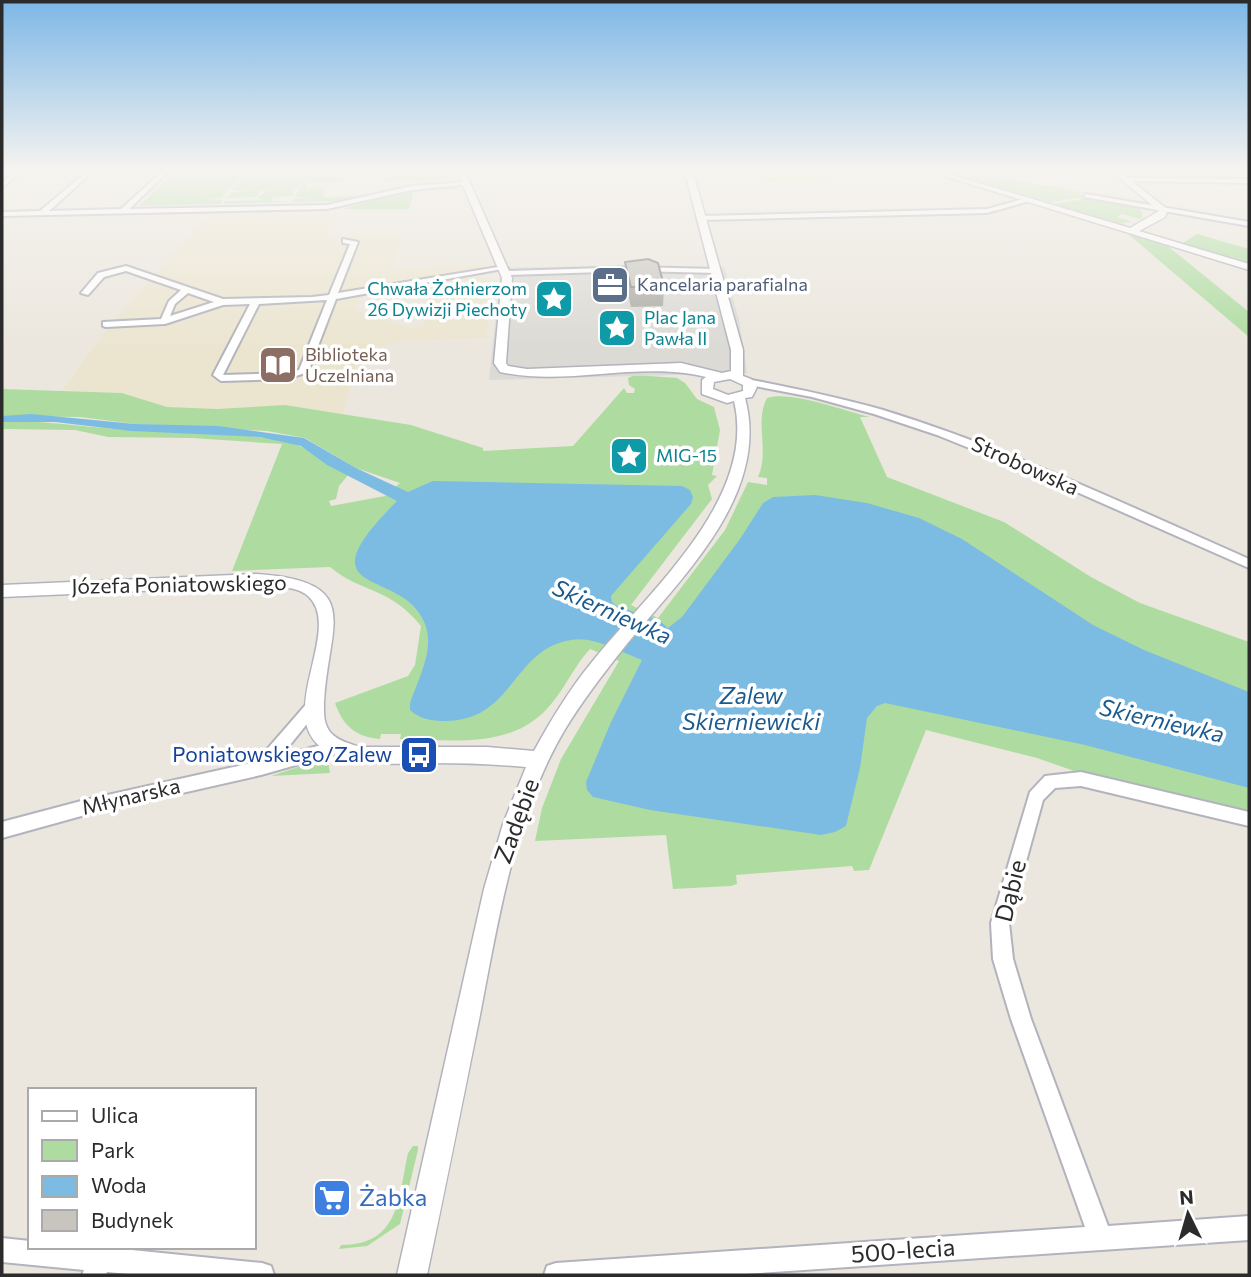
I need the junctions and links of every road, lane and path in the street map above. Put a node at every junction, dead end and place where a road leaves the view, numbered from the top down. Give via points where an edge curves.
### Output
1 (487, 229) edge
2 (704, 229) edge
3 (1124, 229) edge
4 (1137, 229) edge
5 (1132, 231) junction
6 (346, 241) dead end
7 (1249, 267) edge
8 (505, 270) junction
9 (716, 271) junction
10 (187, 290) junction
11 (85, 293) dead end
12 (333, 297) junction
13 (222, 302) junction
14 (256, 302) junction
15 (165, 321) junction
16 (106, 324) dead end
17 (712, 379) junction
18 (745, 382) junction
19 (733, 398) junction
20 (1249, 564) edge
21 (2, 591) edge
22 (314, 705) junction
23 (336, 747) junction
24 (539, 760) junction
25 (261, 768) junction
26 (1249, 819) edge
27 (2, 830) edge
28 (1249, 1228) edge
29 (1101, 1238) junction
30 (2, 1250) edge
31 (97, 1267) edge
32 (262, 1275) edge
33 (412, 1275) edge
34 (556, 1275) edge

1 - 8 street
2 - 9 street
3 - 5 street
4 - 5 street
5 - 7 street
6 - 12 street via 354,242
8 - 9 street
8 - 12 street
8 - 17 street via 500,363 504,369 527,373 665,369
9 - 18 street
10 - 11 street via 125,268 101,275
10 - 13 street
10 - 15 street via 166,312
12 - 14 street
12 - 14 street via 305,370 290,376 221,378 218,372
13 - 14 street
13 - 15 street
15 - 16 street
17 - 18 street
17 - 19 street, Zadębie via 704,387 709,394
18 - 19 street
18 - 20 street, Strobowska via 961,438
19 - 24 street, Zadębie via 744,444 725,502 696,546 605,656 559,721
21 - 22 street, Józefa Poniatowskiego via 265,580 304,585 315,591 327,610
22 - 23 street, Józefa Poniatowskiego via 320,733
22 - 25 street
23 - 24 street via 360,755 487,755
23 - 25 street, Młynarska
24 - 33 street, Zadębie via 514,820 491,901
25 - 27 street, Młynarska via 102,802
26 - 29 street, Dąbie via 1081,779 1051,781 1036,797 1000,923 1003,959
28 - 29 street, 500-lecia
29 - 34 street, 500-lecia
30 - 31 street
31 - 32 street

